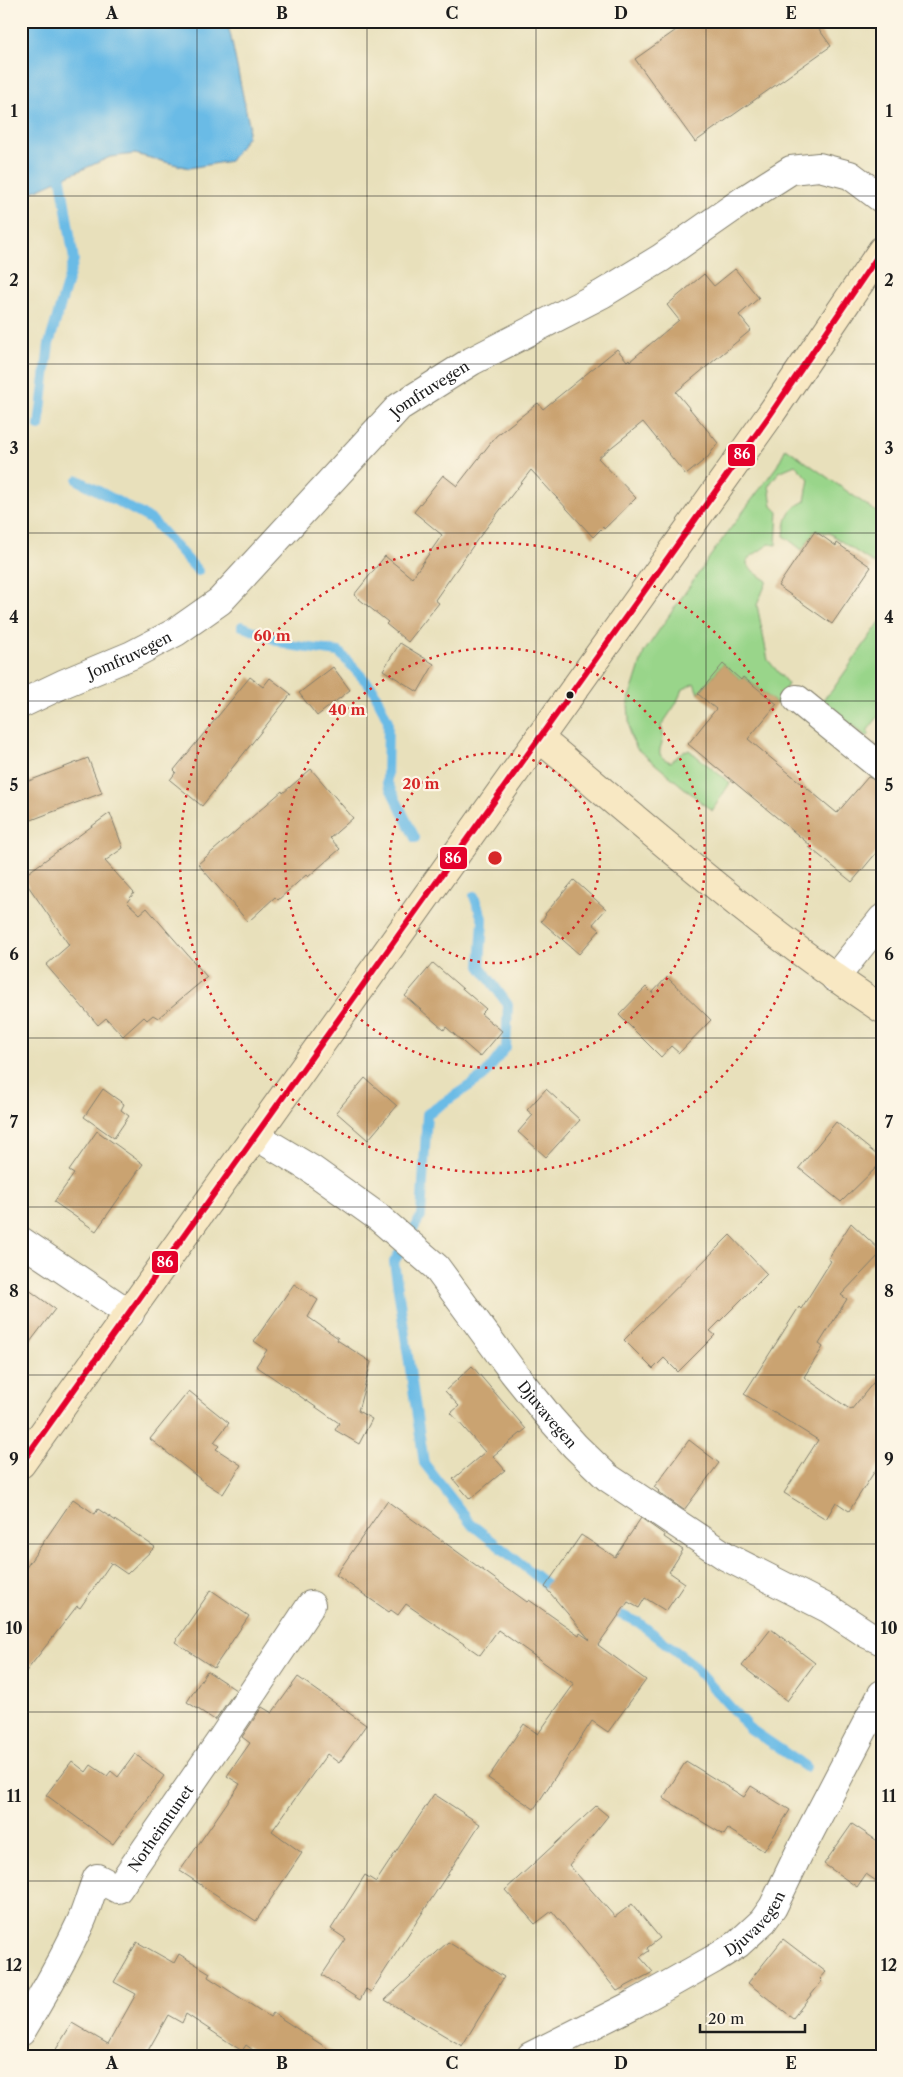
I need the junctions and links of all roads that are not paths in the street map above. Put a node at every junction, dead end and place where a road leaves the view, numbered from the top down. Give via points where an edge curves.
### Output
1 (882, 199) edge
2 (882, 250) edge
3 (797, 699) dead end
4 (21, 704) edge
5 (539, 738) junction
6 (882, 768) edge
7 (882, 919) edge
8 (835, 978) junction
9 (882, 1009) edge
10 (256, 1136) junction
11 (21, 1241) edge
12 (130, 1314) junction
13 (21, 1464) edge
14 (311, 1605) dead end
15 (882, 1641) edge
16 (882, 1694) edge
17 (21, 2032) edge
18 (531, 2056) edge

1 - 4 street, Jomfruvegen via 850,175 819,167 791,170 602,294 472,361 399,407 220,601 176,632
2 - 5 main road via 770,415
3 - 6 street
5 - 8 main road via 770,930
5 - 10 main road
7 - 8 street
8 - 9 main road
10 - 12 main road
10 - 15 street, Djuvavegen via 311,1169 378,1217 436,1267 550,1418 607,1477 727,1557
11 - 12 street
12 - 13 main road
14 - 17 street, Norheimtunet via 118,1889 97,1878 80,1923
16 - 18 street, Djuvavegen via 763,1921 738,1944 714,1959

